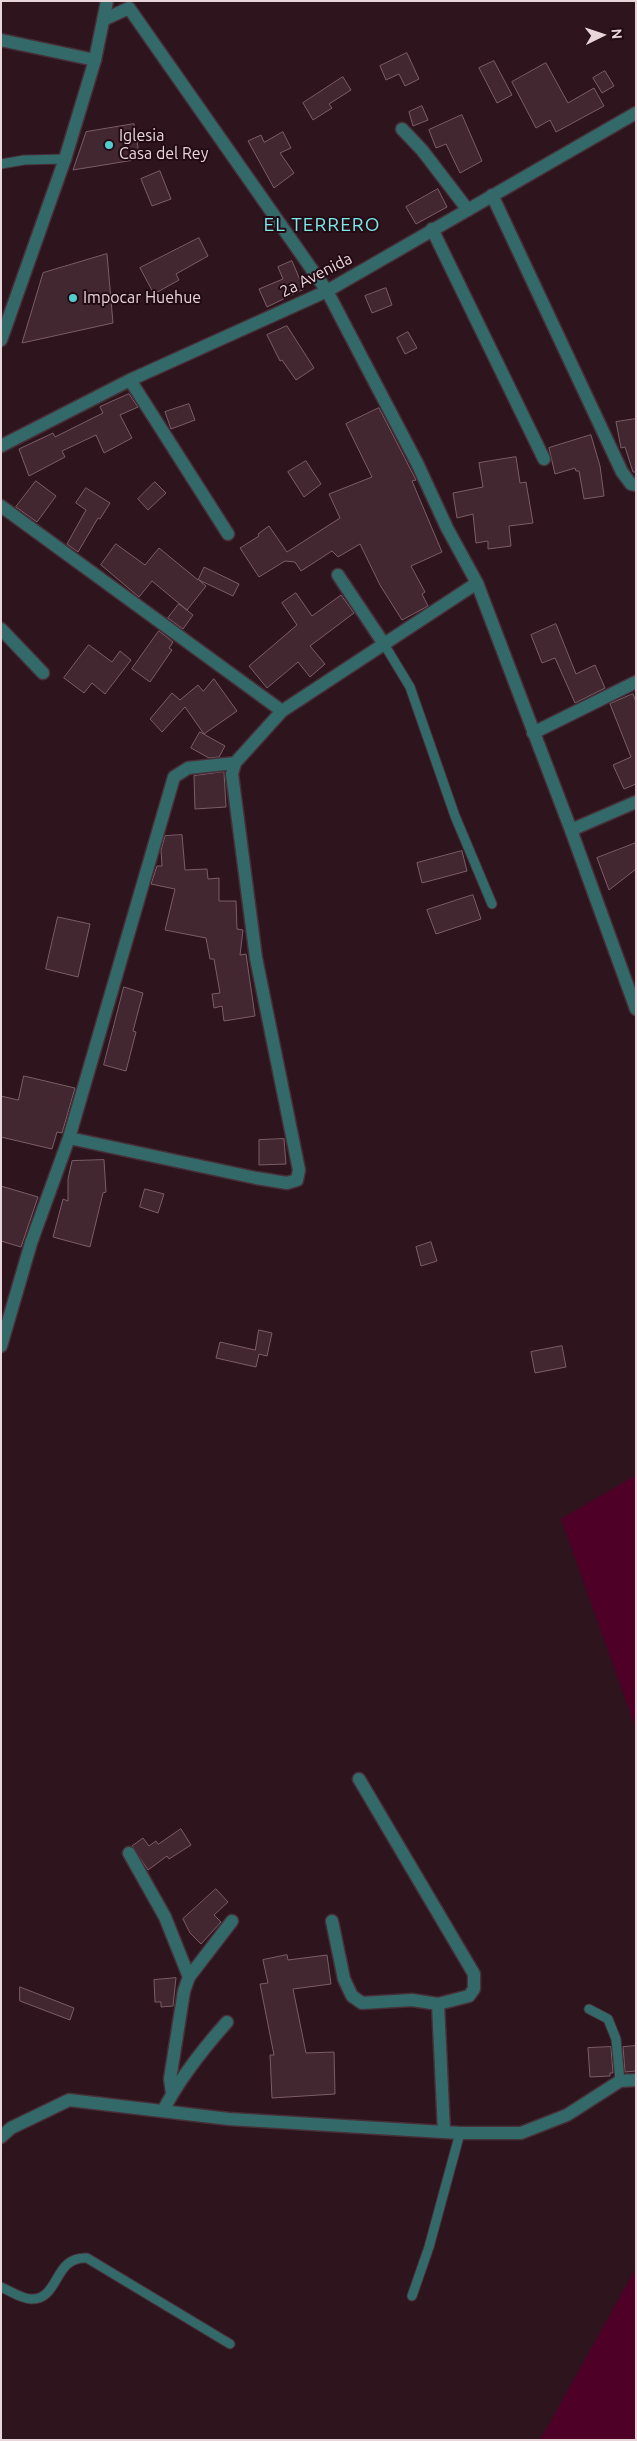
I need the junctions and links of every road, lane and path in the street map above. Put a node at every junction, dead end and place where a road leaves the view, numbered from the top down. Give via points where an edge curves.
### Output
1 (107, 1) edge
2 (134, 5) edge
3 (104, 19) junction
4 (1, 40) edge
5 (95, 60) junction
6 (636, 113) edge
7 (402, 129) dead end
8 (65, 159) junction
9 (1, 164) edge
10 (492, 195) junction
11 (468, 210) junction
12 (432, 229) junction
13 (326, 291) junction
14 (1, 340) edge
15 (130, 380) junction
16 (1, 446) edge
17 (544, 458) dead end
18 (636, 485) edge
19 (1, 506) edge
20 (228, 534) dead end
21 (338, 575) dead end
22 (477, 583) junction
23 (1, 629) edge
24 (384, 644) junction
25 (43, 672) dead end
26 (636, 682) edge
27 (282, 711) junction
28 (533, 733) junction
29 (234, 763) junction
30 (636, 802) edge
31 (571, 830) junction
32 (492, 904) dead end
33 (636, 1010) edge
34 (69, 1138) junction
35 (1, 1346) edge
36 (359, 1779) dead end
37 (128, 1853) dead end
38 (232, 1921) dead end
39 (332, 1921) dead end
40 (189, 1977) junction
41 (438, 2004) junction
42 (589, 2008) dead end
43 (227, 2022) dead end
44 (636, 2080) edge
45 (620, 2081) junction
46 (172, 2093) junction
47 (163, 2111) junction
48 (444, 2132) junction
49 (460, 2132) junction
50 (1, 2137) edge
51 (1, 2287) edge
52 (412, 2296) dead end
53 (230, 2344) dead end

1 - 3 street
2 - 3 street
2 - 13 street
3 - 5 street
4 - 5 street
5 - 8 street
6 - 10 street, 2a Avenida
7 - 11 street
8 - 9 lane
8 - 14 street
10 - 11 street, 2a Avenida
10 - 18 street via 622,472 631,484
11 - 12 street, 2a Avenida
12 - 13 street, 2a Avenida
12 - 17 street
13 - 15 street, 2a Avenida
13 - 22 street
15 - 16 street, 2a Avenida
15 - 20 street
19 - 27 street
21 - 24 street
22 - 24 street
22 - 28 street
23 - 25 street
24 - 27 street
24 - 32 lane via 410,687 455,816
26 - 28 street
27 - 29 street
28 - 31 street
29 - 34 street via 188,768 174,777
29 - 34 street via 232,774 256,958 299,1170 297,1180 287,1183 256,1178
30 - 31 street
31 - 33 street
34 - 35 street via 31,1243
36 - 41 street via 474,1974 474,1989 470,1996
37 - 40 street via 165,1916
38 - 40 street
39 - 41 street via 344,1979 352,1996 362,2003 412,2000
40 - 46 street via 184,1990 170,2079
41 - 48 street
42 - 45 lane via 608,2019 616,2038
43 - 46 street
44 - 45 street
45 - 49 street via 567,2115 521,2133
46 - 47 street
47 - 48 street via 229,2119
47 - 50 street via 69,2100 11,2128
48 - 49 street
49 - 52 lane via 429,2247
51 - 53 lane via 29,2300 39,2298 46,2294 67,2262 76,2257 87,2258

